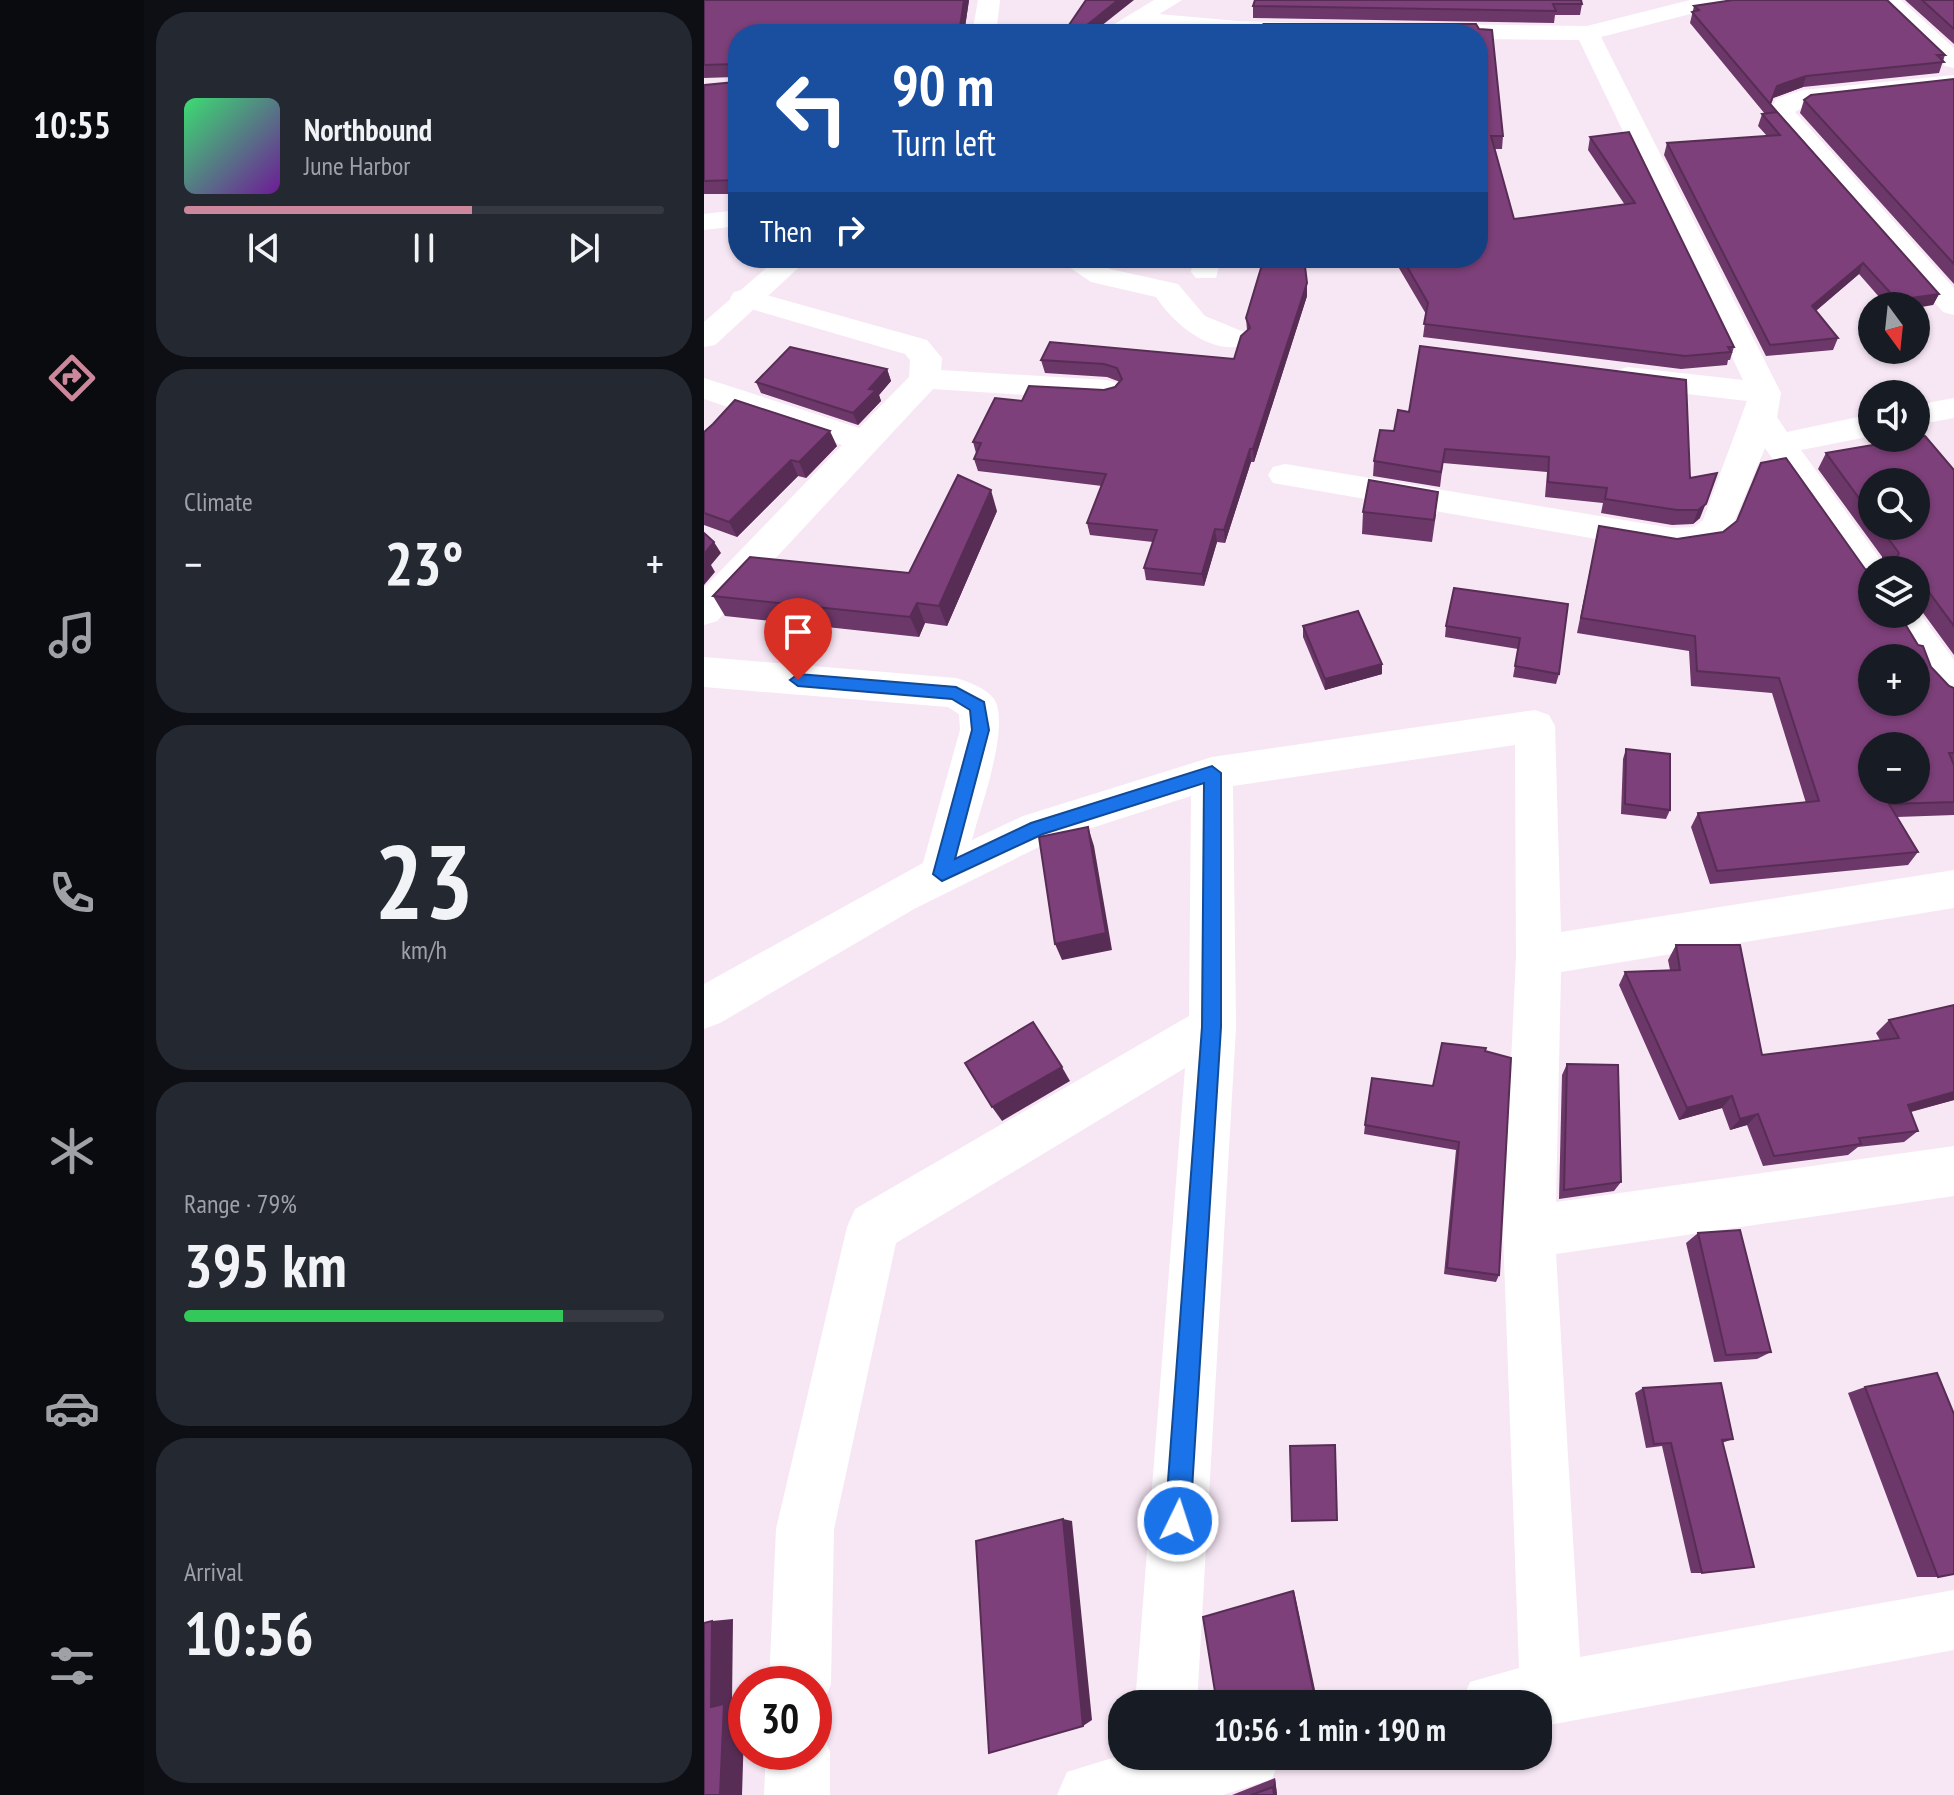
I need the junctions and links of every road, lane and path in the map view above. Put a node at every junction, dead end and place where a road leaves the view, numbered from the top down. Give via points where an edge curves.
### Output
1 (989, 0) edge
2 (1171, 0) edge
3 (1717, 0) edge
4 (1887, 0) edge
5 (1136, 19) junction
6 (985, 24) edge
7 (1127, 24) edge
8 (1178, 24) edge
9 (1488, 32) edge
10 (1587, 33) junction
11 (1954, 61) edge
12 (1954, 82) edge
13 (728, 219) edge
14 (704, 222) edge
15 (782, 268) edge
16 (1087, 268) edge
17 (745, 298) junction
18 (1954, 306) edge
19 (704, 338) edge
20 (1233, 339) dead end
21 (1591, 372) edge
22 (925, 379) junction
23 (704, 388) edge
24 (1106, 390) edge
25 (1954, 408) edge
26 (1930, 412) edge
27 (1768, 418) junction
28 (1858, 424) edge
29 (864, 441) junction
30 (1285, 475) dead end
31 (1860, 556) edge
32 (704, 611) edge
33 (1910, 628) edge
34 (704, 672) edge
35 (1954, 690) edge
36 (1212, 773) junction
37 (942, 874) junction
38 (1954, 889) edge
39 (1539, 956) junction
40 (704, 1008) edge
41 (1212, 1027) junction
42 (1954, 1171) edge
43 (1529, 1232) junction
44 (1954, 1620) edge
45 (801, 1666) edge
46 (1167, 1690) edge
47 (1551, 1690) edge
48 (1552, 1692) edge
49 (798, 1770) edge
50 (1154, 1770) edge
51 (797, 1795) edge
52 (1090, 1795) edge

1 - 6 street
2 - 5 street
3 - 10 street
4 - 11 street
5 - 7 street
5 - 8 street
9 - 10 street
10 - 27 street
12 - 18 street via 1803,98 1785,104 1782,113
13 - 14 street
15 - 17 street
16 - 20 street via 1101,276 1167,290 1193,325
17 - 19 street
17 - 22 street via 916,347 926,358
21 - 27 street
22 - 24 street
22 - 29 street
23 - 29 street
25 - 26 street
27 - 28 street
27 - 30 street via 1715,532 1701,540 1672,540
27 - 31 street
29 - 32 street
33 - 35 street
34 - 37 street via 956,693 978,707 980,730
36 - 37 street via 1038,828
36 - 39 street via 1535,726
36 - 41 street
37 - 40 street
38 - 39 street
39 - 43 street
41 - 45 street via 873,1227 805,1529
41 - 46 street
42 - 43 street
43 - 47 street
44 - 48 street
49 - 51 street
50 - 52 street

